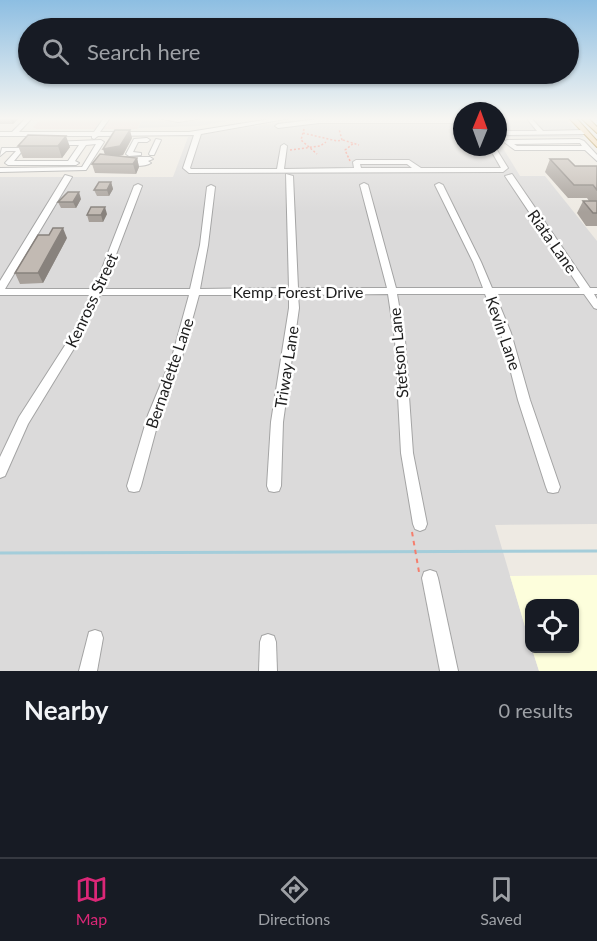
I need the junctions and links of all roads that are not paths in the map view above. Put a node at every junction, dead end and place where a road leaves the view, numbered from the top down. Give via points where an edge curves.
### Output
1 (21, 149) edge
2 (82, 149) edge
3 (96, 149) edge
4 (131, 149) edge
5 (154, 149) edge
6 (192, 149) edge
7 (284, 149) edge
8 (497, 156) edge
9 (111, 159) edge
10 (149, 161) junction
11 (4, 163) edge
12 (70, 163) junction
13 (88, 163) junction
14 (120, 163) edge
15 (0, 170) edge
16 (284, 173) junction
17 (510, 176) dead end
18 (68, 177) dead end
19 (364, 185) dead end
20 (439, 185) dead end
21 (138, 186) dead end
22 (211, 187) dead end
23 (0, 291) edge
24 (196, 291) junction
25 (293, 291) junction
26 (392, 291) junction
27 (489, 291) junction
28 (592, 291) edge
29 (97, 292) junction
30 (597, 306) edge
31 (0, 472) edge
32 (134, 486) dead end
33 (274, 486) dead end
34 (553, 487) dead end
35 (416, 528) road end
36 (424, 572) road end
37 (95, 638) dead end
38 (268, 642) dead end
39 (87, 671) edge
40 (268, 671) edge
41 (449, 671) edge

1 - 11 street
2 - 12 street
3 - 13 street
4 - 10 street via 129,154
5 - 10 street
6 - 16 street via 186,168 189,171
7 - 16 street, Triway Lane
8 - 16 street via 502,170 357,166
9 - 10 street
10 - 14 street
11 - 12 street
12 - 13 street
13 - 15 street via 78,170
16 - 25 street, Triway Lane
17 - 28 street, Riata Lane
18 - 23 street
19 - 26 street, Stetson Lane
20 - 27 street, Kevin Lane
21 - 29 street, Kenross Street
22 - 24 street, Bernadette Lane
23 - 29 street, Kemp Forest Drive
24 - 25 street, Kemp Forest Drive
24 - 29 street, Kemp Forest Drive
24 - 32 street, Bernadette Lane
25 - 26 street, Kemp Forest Drive
25 - 33 street, Triway Lane via 292,333 277,422
26 - 27 street, Kemp Forest Drive
26 - 35 street, Stetson Lane via 400,340
27 - 28 street, Kemp Forest Drive
27 - 34 street, Kevin Lane via 506,333
28 - 30 street, Riata Lane
29 - 31 street, Kenross Street via 76,337 23,421
36 - 41 street
37 - 39 street
38 - 40 street

